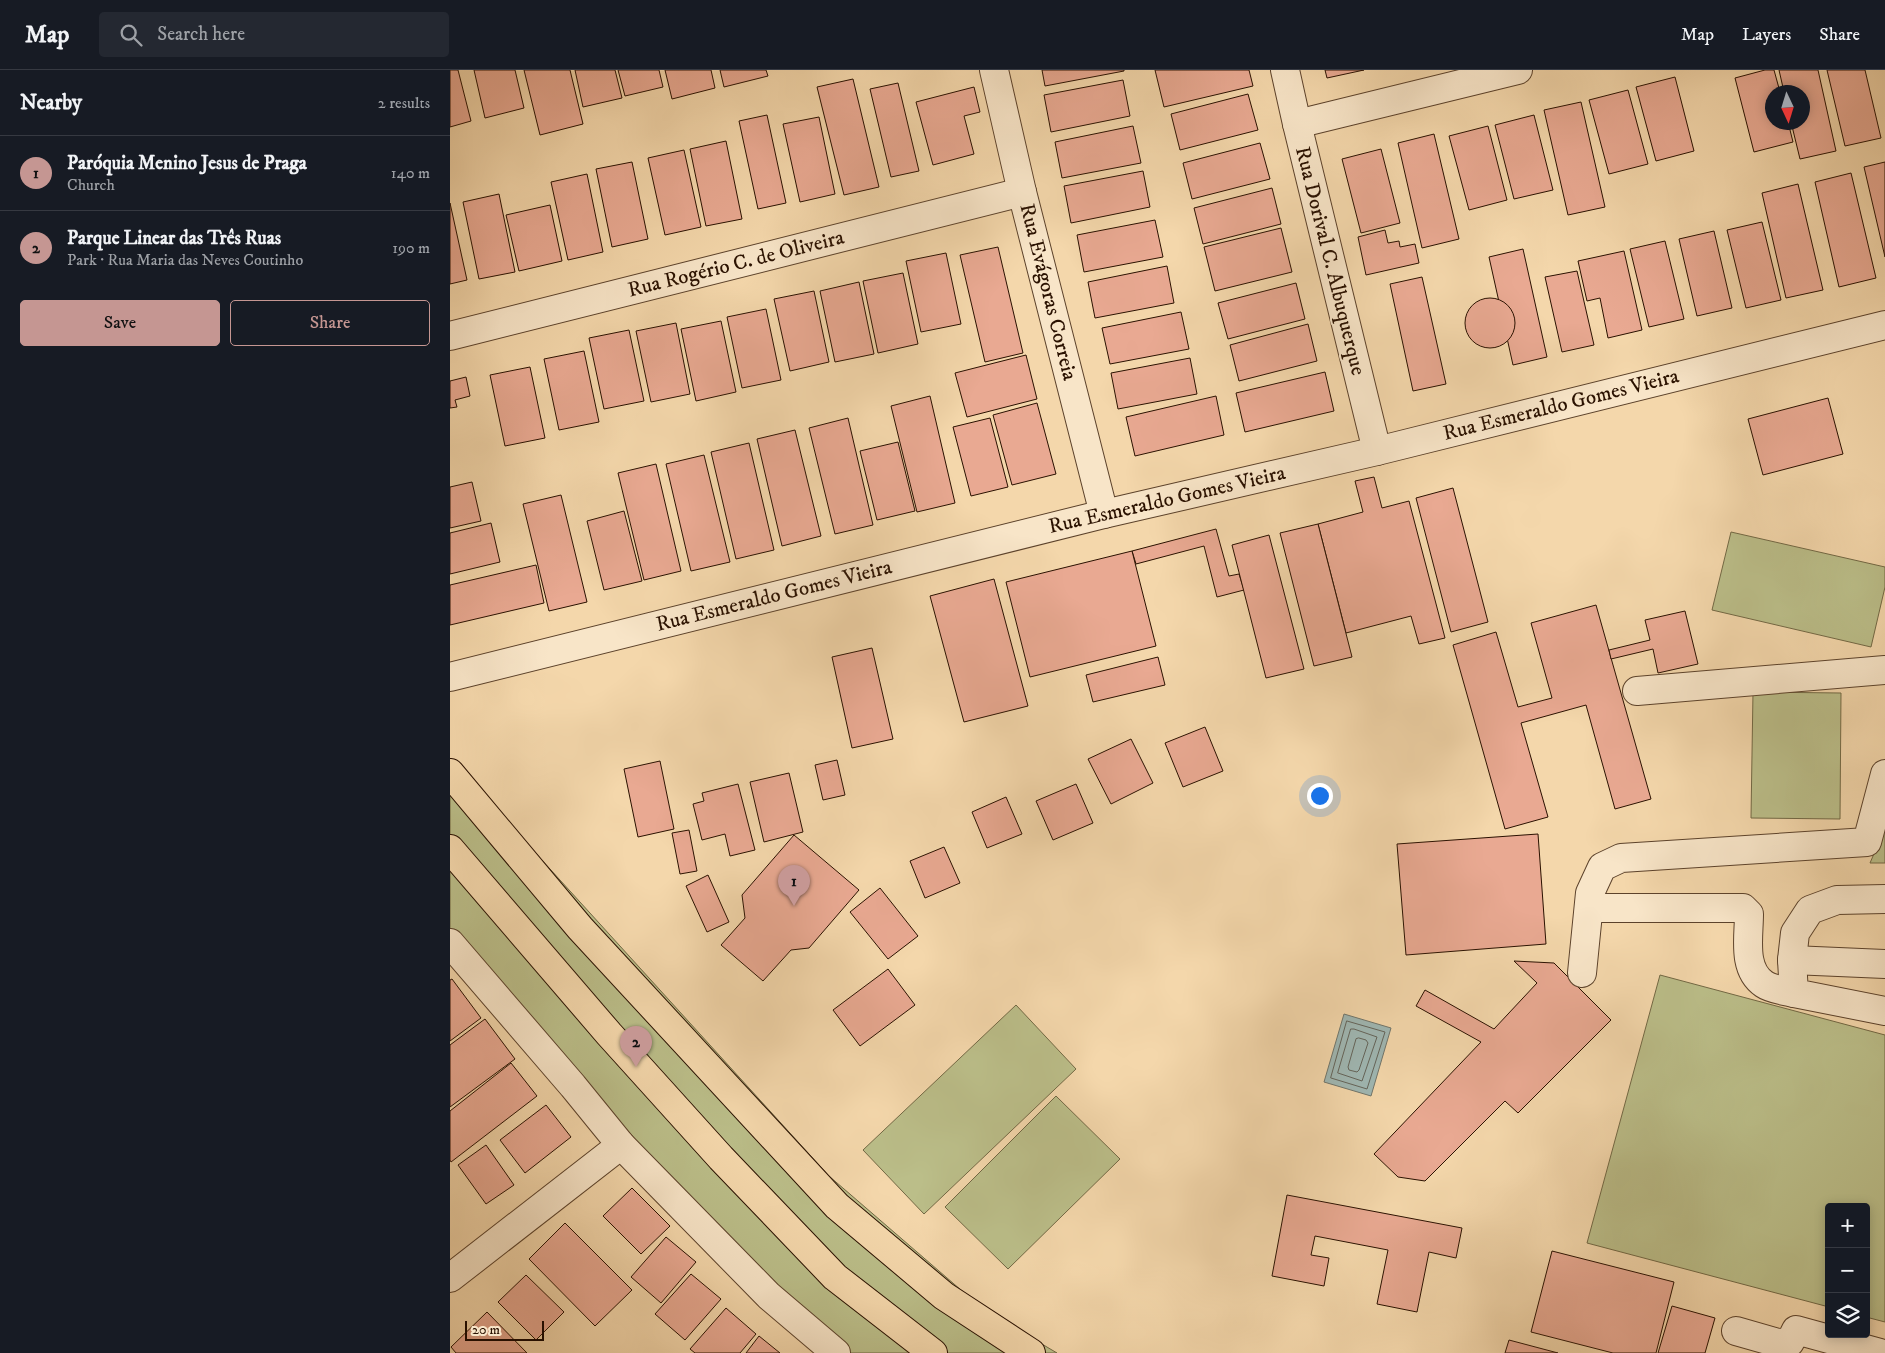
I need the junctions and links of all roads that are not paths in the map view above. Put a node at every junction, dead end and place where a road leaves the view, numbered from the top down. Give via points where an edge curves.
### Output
1 (994, 70) edge
2 (1285, 70) edge
3 (1518, 70) edge
4 (1297, 124) junction
5 (1022, 192) junction
6 (1885, 326) edge
7 (450, 336) edge
8 (1377, 451) junction
9 (1104, 514) junction
10 (1885, 670) edge
11 (450, 677) edge
12 (1637, 691) dead end
13 (450, 773) edge
14 (1885, 774) edge
15 (450, 849) edge
16 (1885, 899) edge
17 (1589, 908) junction
18 (450, 944) edge
19 (1792, 960) junction
20 (1885, 964) edge
21 (1582, 973) dead end
22 (1794, 993) junction
23 (1885, 1011) edge
24 (621, 1145) junction
25 (450, 1278) edge
26 (1736, 1331) dead end
27 (836, 1353) edge
28 (933, 1353) edge
29 (1031, 1353) edge
30 (1880, 1353) edge

1 - 5 street, Rua Evágoras Correia
2 - 4 street, Rua Dorival C. Albuquerque
3 - 4 street
4 - 8 street, Rua Dorival C. Albuquerque
5 - 7 street, Rua Rogério C. de Oliveira
5 - 9 street, Rua Evágoras Correia
6 - 8 street, Rua Esmeraldo Gomes Vieira
8 - 9 street, Rua Esmeraldo Gomes Vieira
9 - 11 street, Rua Esmeraldo Gomes Vieira
10 - 12 street
13 - 29 main road via 580,928 837,1206 944,1296
14 - 17 street via 1867,842 1621,858 1602,867 1590,893
15 - 28 main road via 609,1034 835,1277
16 - 19 street via 1837,900 1810,910 1795,932
17 - 21 street
17 - 22 street via 1743,908 1749,914 1752,972 1764,985
18 - 24 street
19 - 20 street
19 - 22 street
22 - 23 street
24 - 25 street
24 - 27 street via 769,1296
26 - 30 street via 1778,1344 1790,1342 1796,1330

